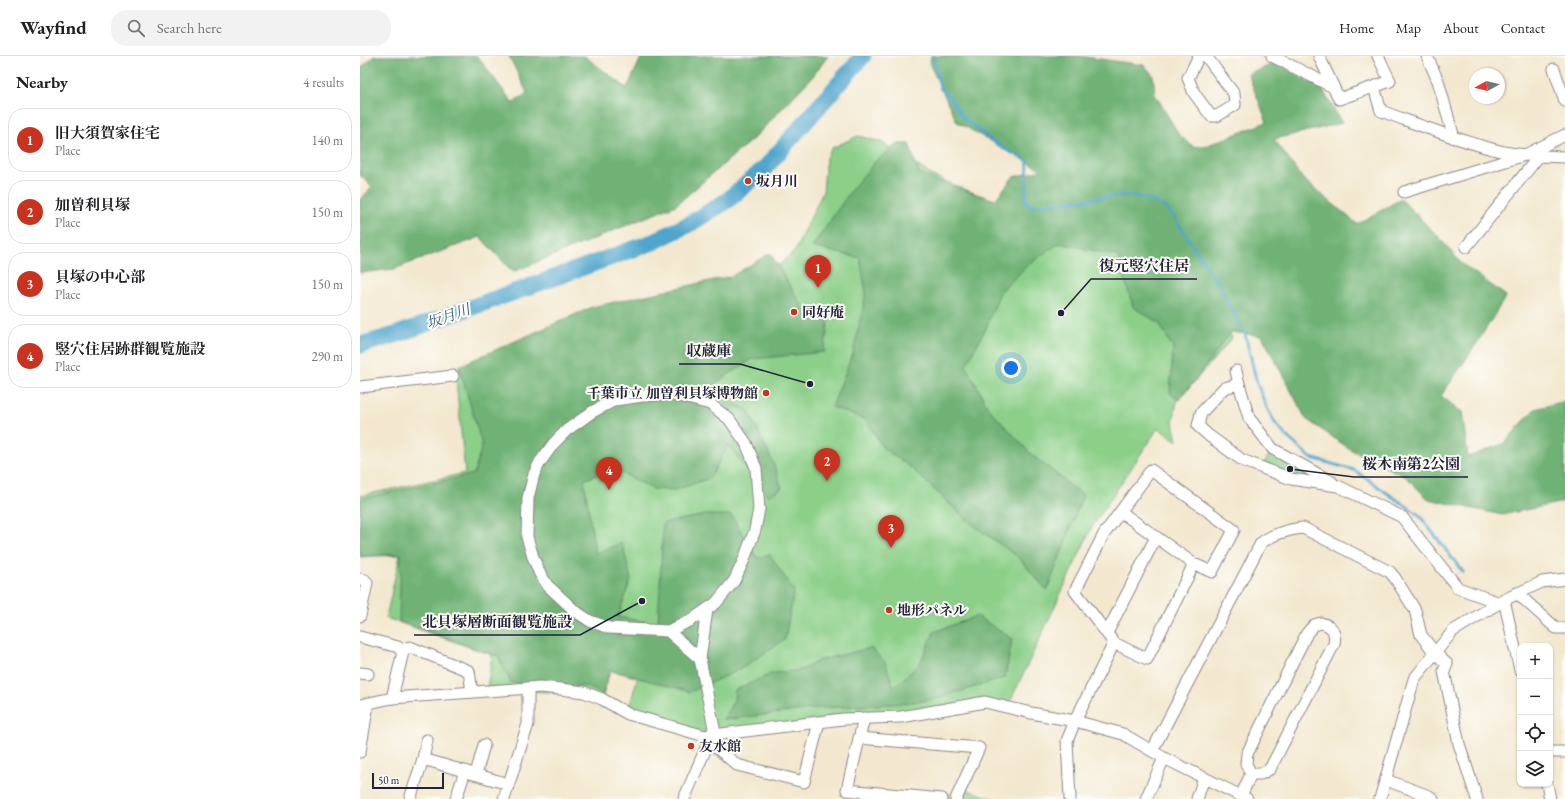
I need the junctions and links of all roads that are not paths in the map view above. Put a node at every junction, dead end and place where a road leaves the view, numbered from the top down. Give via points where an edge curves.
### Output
1 (1200, 56) edge
2 (1206, 56) edge
3 (1272, 56) edge
4 (1320, 56) edge
5 (1378, 56) edge
6 (1427, 56) edge
7 (1554, 69) dead end
8 (1333, 87) junction
9 (1374, 87) junction
10 (1565, 101) edge
11 (1565, 135) edge
12 (1454, 138) junction
13 (1525, 155) junction
14 (1539, 156) junction
15 (1565, 157) edge
16 (1404, 192) dead end
17 (1466, 247) dead end
18 (1236, 371) dead end
19 (453, 376) dead end
20 (1239, 384) junction
21 (360, 387) edge
22 (1338, 486) junction
23 (1121, 512) junction
24 (1156, 536) junction
25 (1194, 564) junction
26 (360, 579) edge
27 (1565, 579) edge
28 (1518, 593) junction
29 (1502, 601) junction
30 (707, 610) junction
31 (360, 616) edge
32 (1565, 628) edge
33 (668, 631) junction
34 (1107, 633) junction
35 (360, 637) edge
36 (1114, 643) junction
37 (401, 650) junction
38 (1435, 653) junction
39 (1517, 658) edge
40 (700, 659) junction
41 (528, 688) junction
42 (472, 692) junction
43 (392, 698) junction
44 (364, 704) edge
45 (864, 718) junction
46 (1075, 721) junction
47 (818, 722) junction
48 (710, 738) junction
49 (859, 738) junction
50 (427, 740) dead end
51 (484, 745) dead end
52 (1152, 751) junction
53 (360, 752) edge
54 (1553, 752) edge
55 (1565, 752) edge
56 (1164, 758) junction
57 (424, 759) junction
58 (465, 771) junction
59 (476, 774) junction
60 (1252, 774) junction
61 (1204, 778) junction
62 (1386, 780) junction
63 (508, 784) junction
64 (1547, 787) edge
65 (1244, 797) edge
66 (410, 799) edge
67 (456, 799) edge
68 (504, 799) edge
69 (684, 799) edge
70 (942, 799) edge
71 (956, 799) edge
72 (1070, 799) edge
73 (1146, 799) edge
74 (1197, 799) edge
75 (1380, 799) edge
76 (1433, 799) edge
77 (1477, 799) edge
78 (1550, 799) edge

1 - 2 street via 1188,78 1194,93 1211,116 1217,116 1235,105 1234,94
3 - 8 street
4 - 8 street
5 - 9 street via 1390,81
6 - 12 street via 1438,81
7 - 10 street
8 - 9 street via 1339,99
9 - 12 street via 1380,110
11 - 13 street
12 - 13 street via 1501,152
13 - 14 street
13 - 16 street
14 - 15 street
14 - 17 street
18 - 20 street
19 - 21 street
20 - 22 street via 1249,418 1273,449
20 - 22 street via 1224,388 1201,413 1198,426 1242,460 1291,479
22 - 29 street via 1402,517 1458,588
23 - 24 street
23 - 25 street via 1151,470 1234,530 1212,572
23 - 34 street via 1104,534 1076,591
24 - 25 street
24 - 34 street
25 - 36 street via 1147,659
26 - 31 street via 367,583
27 - 28 street via 1542,582
28 - 29 street
28 - 32 street via 1556,628
29 - 38 street via 1453,631
29 - 39 street
30 - 33 street
30 - 33 street via 734,581 755,530 758,508 756,468 746,442 729,419 710,404 672,394 615,400 592,412 567,430 554,442 540,462 528,498 527,537 533,557 547,585 590,621 609,628
30 - 40 street
33 - 40 street
34 - 36 street
35 - 37 street
36 - 46 street
37 - 42 street via 410,647 469,670
37 - 43 street via 403,652
38 - 52 street via 1420,635 1415,610 1390,572 1303,528 1295,528 1261,543
38 - 62 street via 1414,679
38 - 77 street via 1447,664 1444,671 1459,744
40 - 48 street via 714,728
41 - 42 street
41 - 48 street via 584,692 628,714
41 - 63 street via 528,724
42 - 43 street
43 - 44 street
44 - 53 street
45 - 46 street via 901,717 985,702
45 - 47 street
45 - 49 street
46 - 52 street via 1123,734
46 - 72 street via 1067,741
47 - 48 street via 721,733
47 - 48 street via 804,782 737,765
48 - 69 street
49 - 70 street via 847,790
49 - 71 street via 979,748
50 - 57 street
51 - 59 street
52 - 56 street
54 - 55 street
56 - 61 street
56 - 73 street
57 - 58 street
57 - 66 street
58 - 59 street
58 - 67 street
59 - 63 street
60 - 60 street via 1246,764 1247,754 1308,633 1314,625 1328,625 1334,630 1334,644 1270,769 1261,774
60 - 65 street
61 - 65 street
61 - 74 street
62 - 75 street
62 - 76 street
63 - 68 street
64 - 78 street

